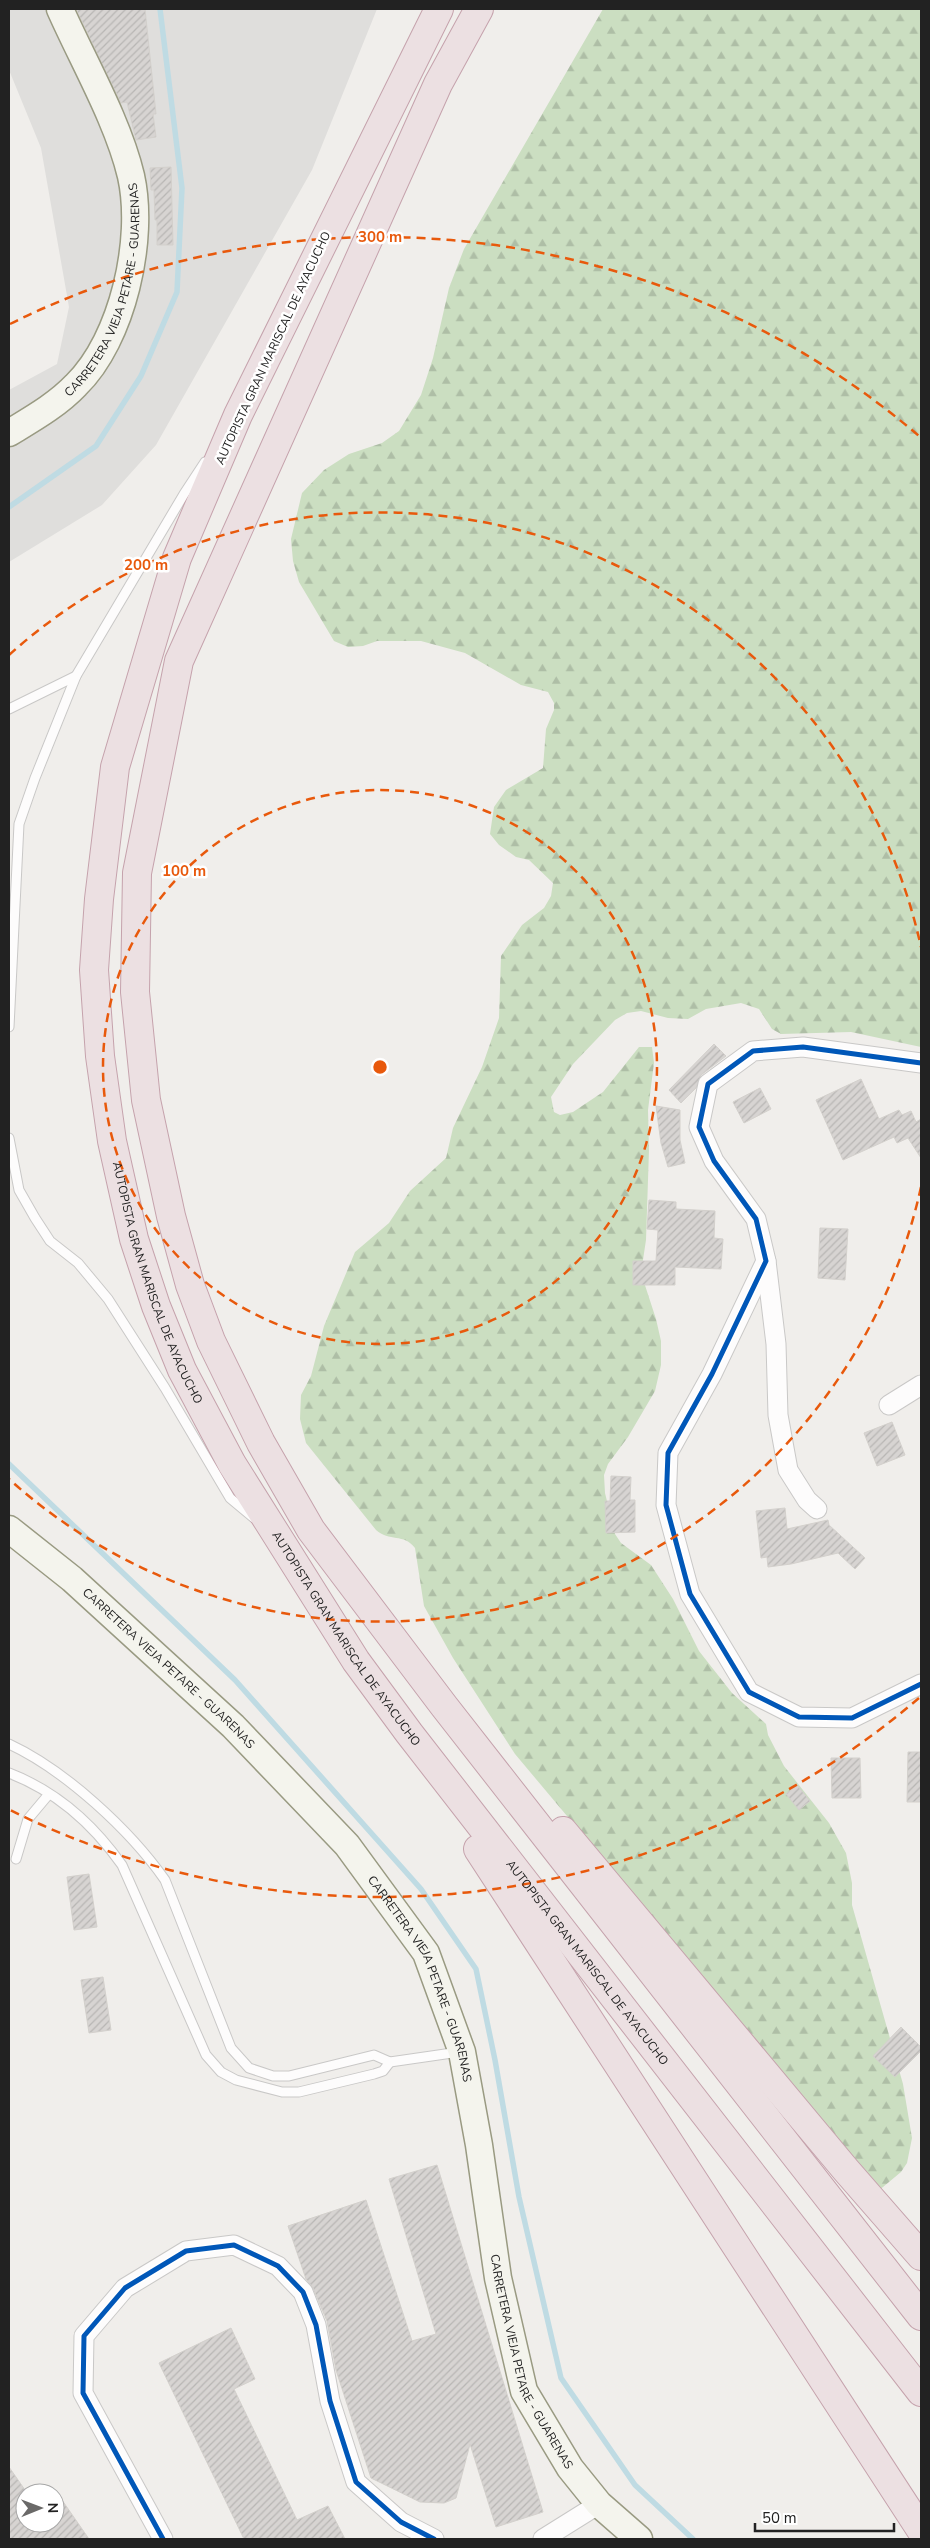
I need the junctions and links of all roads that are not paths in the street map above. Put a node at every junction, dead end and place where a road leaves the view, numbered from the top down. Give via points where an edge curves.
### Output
1 (60, 9) edge
2 (439, 9) edge
3 (479, 9) edge
4 (238, 415) junction
5 (9, 433) edge
6 (76, 676) junction
7 (9, 709) edge
8 (9, 1027) edge
9 (921, 1063) edge
10 (9, 1138) edge
11 (766, 1261) junction
12 (921, 1385) edge
13 (889, 1405) dead end
14 (817, 1510) dead end
15 (9, 1529) edge
16 (275, 1534) junction
17 (393, 1640) junction
18 (356, 1661) junction
19 (921, 1684) edge
20 (9, 1744) edge
21 (9, 1773) edge
22 (50, 1794) junction
23 (16, 1859) dead end
24 (462, 2052) junction
25 (390, 2062) junction
26 (921, 2256) edge
27 (921, 2316) edge
28 (921, 2392) edge
29 (599, 2504) junction
30 (921, 2530) edge
31 (163, 2539) edge
32 (434, 2539) edge
33 (543, 2539) edge
34 (638, 2539) edge

1 - 5 main road, CARRETERA VIEJA PETARE - GUARENAS via 115,129 131,176 134,228 129,281 118,315 98,357 77,385 40,415
2 - 4 highway, AUTOPISTA GRAN MARISCAL DE AYACUCHO
3 - 17 highway via 438,84 179,660 137,873 135,992 146,1100 171,1216 190,1285 211,1341 257,1434 311,1530
4 - 6 lane via 184,494
4 - 16 highway, AUTOPISTA GRAN MARISCAL DE AYACUCHO via 177,558 114,767 94,970 100,1056 112,1140 134,1239 182,1370 232,1464
6 - 7 lane
6 - 8 lane via 19,824
9 - 11 street via 803,1047 753,1051 708,1084 699,1127 714,1161 756,1219
10 - 16 lane via 19,1190 50,1241 78,1263 123,1321 230,1498
11 - 14 street via 776,1344 778,1415 788,1470
11 - 19 street via 712,1374 668,1453 666,1504 690,1594 750,1692 799,1717 852,1718
12 - 13 street
15 - 24 main road, CARRETERA VIEJA PETARE - GUARENAS via 72,1579 233,1726 347,1845 426,1953
16 - 18 highway, AUTOPISTA GRAN MARISCAL DE AYACUCHO
17 - 26 highway via 542,1805
17 - 27 highway
18 - 28 highway, AUTOPISTA GRAN MARISCAL DE AYACUCHO
18 - 30 highway via 368,1697 464,1827
20 - 25 lane via 68,1781 110,1818 166,1880 231,2048 249,2068 273,2076 289,2076 374,2055
21 - 22 lane
22 - 23 lane via 28,1819
22 - 25 lane via 88,1823 122,1865 206,2055 221,2072 264,2088 299,2092 374,2074
24 - 25 lane
24 - 29 main road, CARRETERA VIEJA PETARE - GUARENAS via 498,2278 524,2391 570,2468
29 - 33 street
29 - 34 main road, CARRETERA VIEJA PETARE - GUARENAS
31 - 32 street via 84,2393 84,2336 125,2288 186,2251 234,2246 278,2266 302,2292 316,2325 330,2401 356,2482 401,2522

